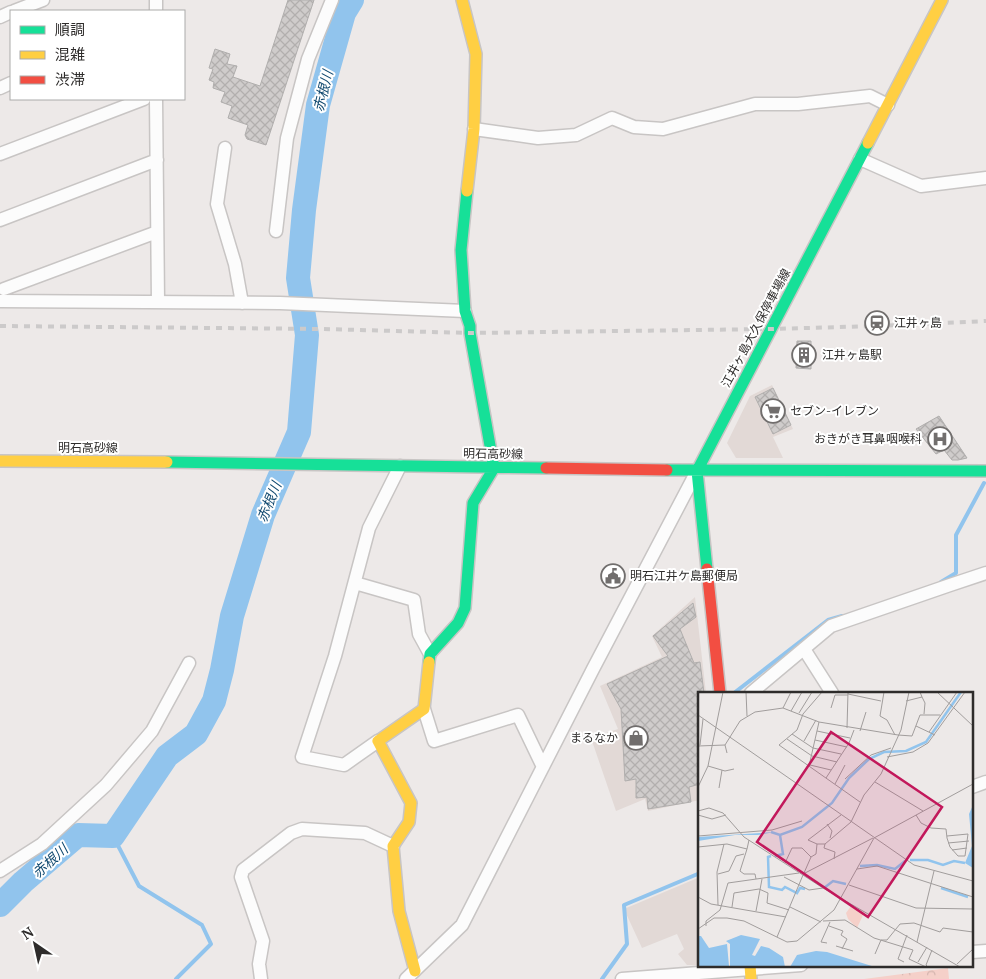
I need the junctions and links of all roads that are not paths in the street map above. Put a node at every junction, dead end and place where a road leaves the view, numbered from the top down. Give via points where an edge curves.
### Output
1 (43, 0) edge
2 (332, 0) edge
3 (462, 0) edge
4 (942, 0) edge
5 (18, 10) edge
6 (141, 100) edge
7 (156, 100) edge
8 (888, 105) junction
9 (474, 129) junction
10 (225, 148) dead end
11 (0, 154) edge
12 (860, 159) junction
13 (157, 160) junction
14 (986, 178) edge
15 (0, 220) edge
16 (276, 231) dead end
17 (157, 232) junction
18 (3, 292) edge
19 (158, 302) junction
20 (242, 303) junction
21 (465, 311) junction
22 (0, 461) edge
23 (400, 466) junction
24 (494, 468) junction
25 (697, 470) junction
26 (986, 471) edge
27 (986, 573) edge
28 (355, 583) junction
29 (804, 649) junction
30 (430, 654) junction
31 (189, 663) dead end
32 (720, 692) edge
33 (752, 692) edge
34 (831, 692) edge
35 (424, 709) junction
36 (378, 741) junction
37 (543, 767) junction
38 (986, 782) edge
39 (974, 786) edge
40 (393, 846) junction
41 (0, 871) edge
42 (792, 966) edge
43 (750, 971) edge
44 (411, 975) edge
45 (261, 979) edge
46 (622, 979) edge

1 - 5 street
2 - 16 street via 308,59 287,138
3 - 9 main road via 476,54
4 - 8 main road, 江井ヶ島大久保停車場線
6 - 11 street
7 - 13 street
8 - 9 street via 870,96 798,104 755,104 663,128 634,127 612,118 576,134 538,138
8 - 12 main road, 江井ヶ島大久保停車場線
9 - 21 main road via 461,250
10 - 20 street via 217,204 235,264
12 - 14 street via 921,186
12 - 25 main road, 江井ヶ島大久保停車場線
13 - 15 street
13 - 17 street
17 - 18 street
17 - 19 street
18 - 19 street
19 - 20 street
20 - 21 street
21 - 24 main road
22 - 23 main road, 明石高砂線
23 - 24 main road, 明石高砂線
23 - 28 street via 369,528
24 - 25 main road, 明石高砂線
24 - 30 main road via 473,503 465,608 458,623
25 - 26 main road, 明石高砂線
25 - 32 main road
25 - 37 street
27 - 29 street via 831,626
28 - 30 street via 414,600 419,634
28 - 36 street via 302,757 344,766
29 - 33 street
29 - 34 street
30 - 35 main road
31 - 41 street via 152,731 106,785 42,844
35 - 36 main road
35 - 37 street via 434,741 518,715
36 - 40 main road via 411,803 408,822
37 - 44 street via 462,924
38 - 39 street
40 - 44 main road via 399,911
40 - 45 street via 365,833 302,829 291,833 243,870 241,877 264,941 259,964
42 - 43 street
43 - 46 street

